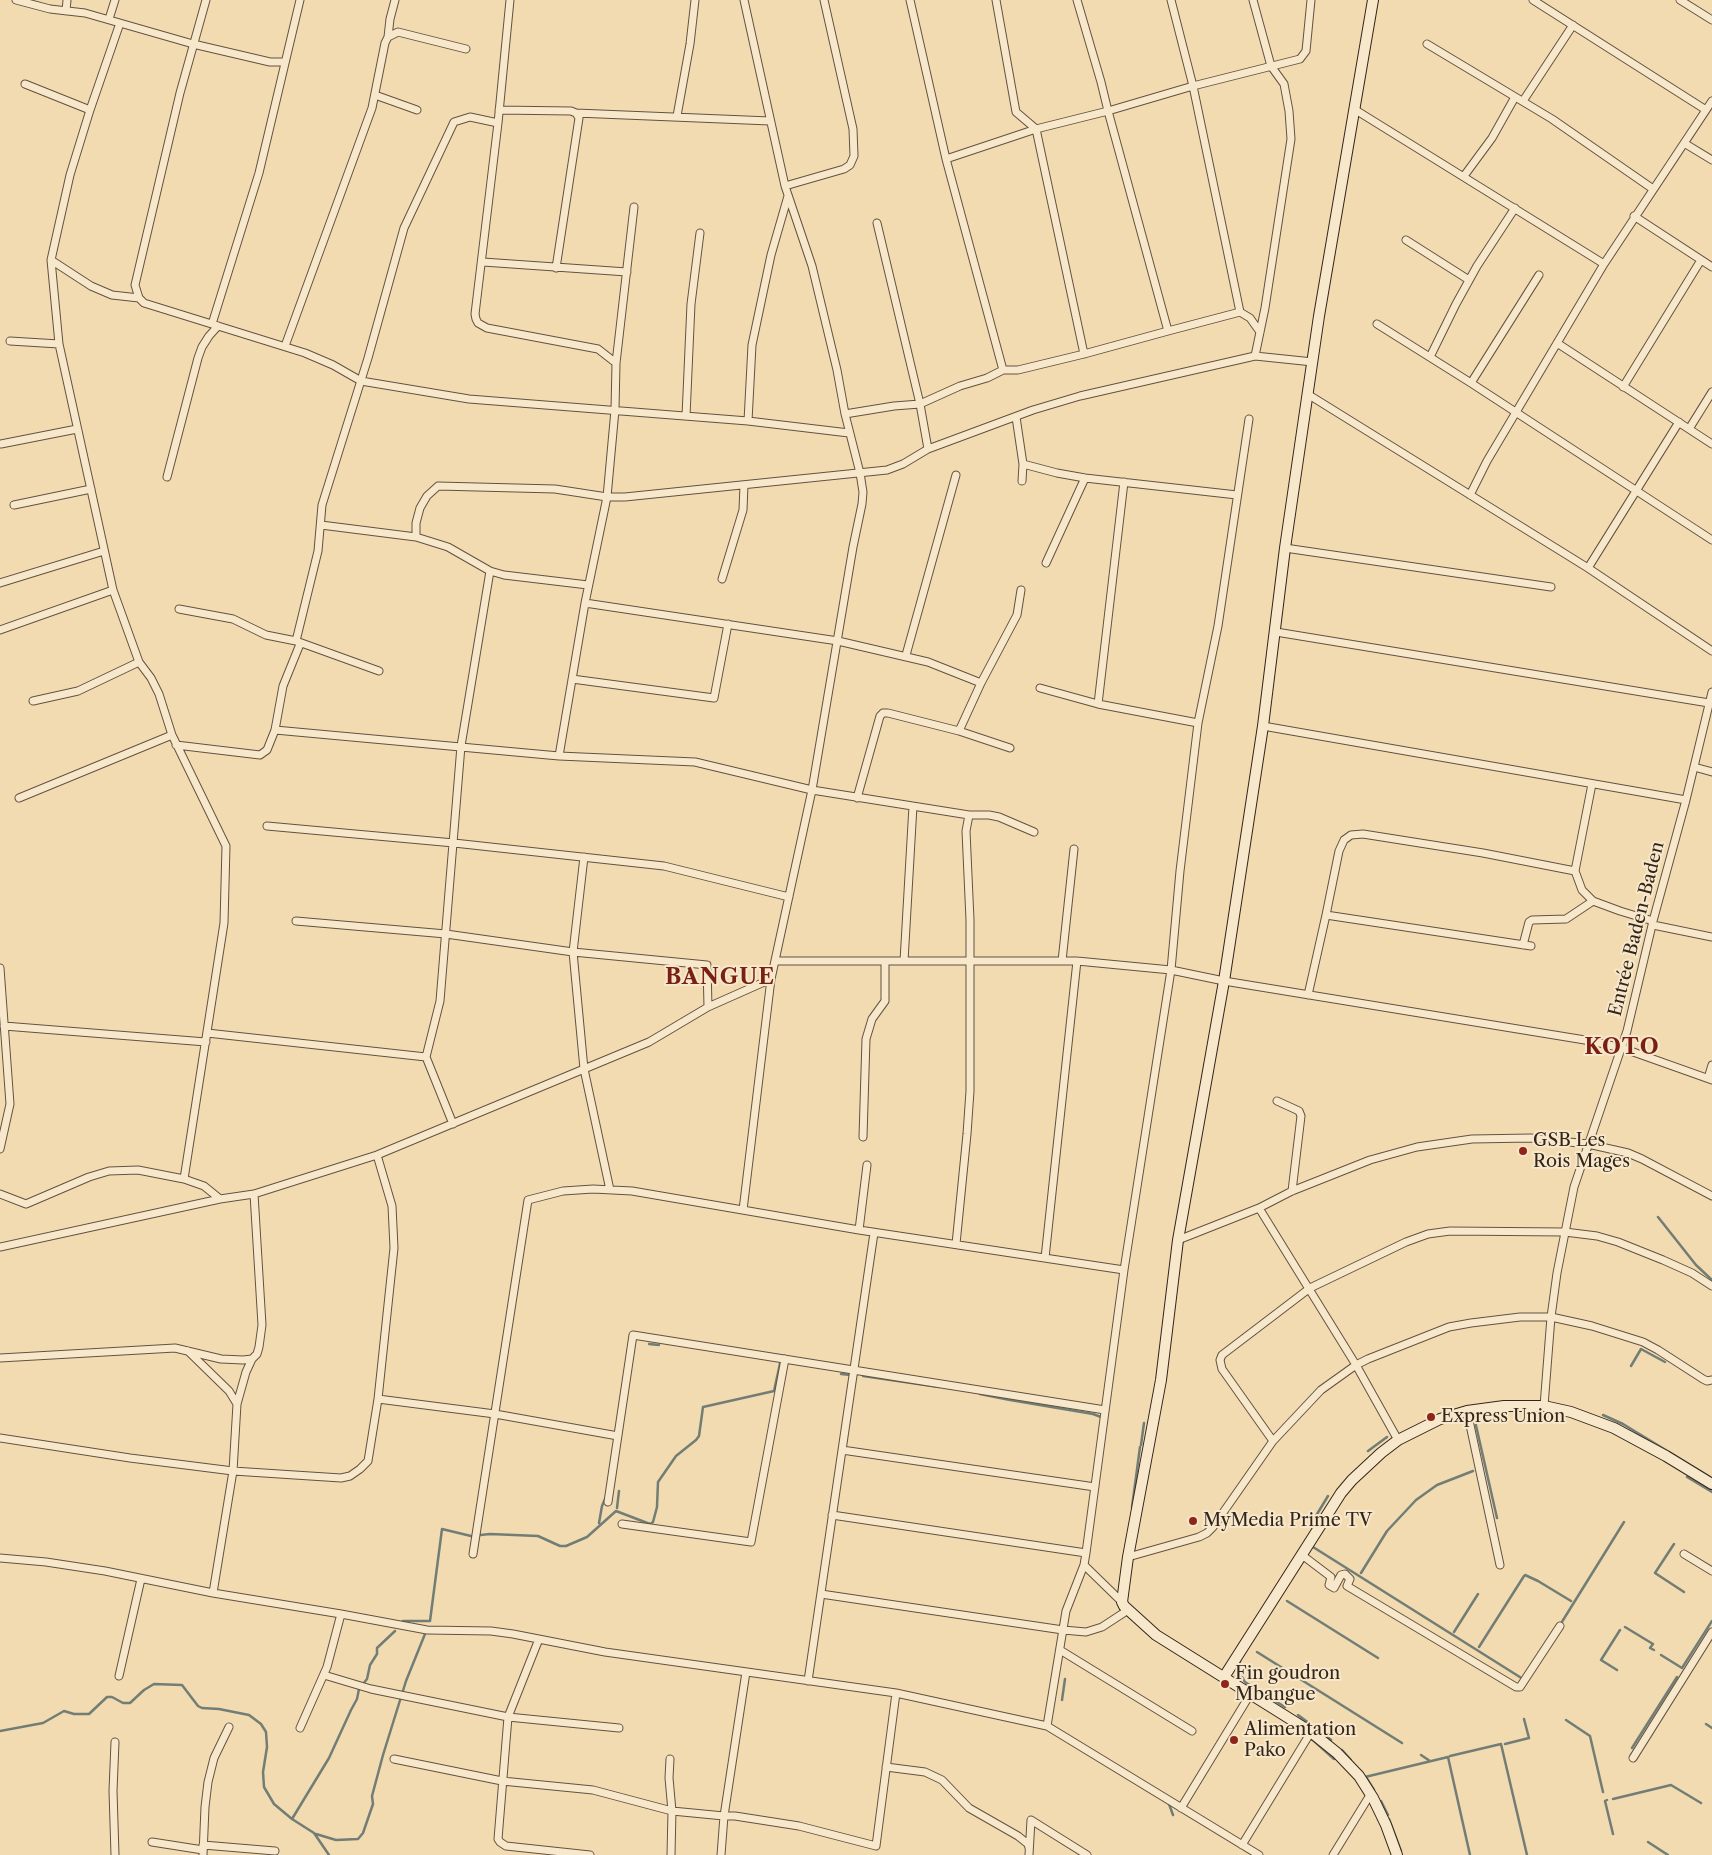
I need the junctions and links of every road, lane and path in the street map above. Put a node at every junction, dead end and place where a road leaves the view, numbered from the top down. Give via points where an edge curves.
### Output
1 (16, 0) edge
2 (67, 0) edge
3 (115, 0) edge
4 (206, 0) edge
5 (300, 0) edge
6 (395, 0) edge
7 (510, 0) edge
8 (696, 0) edge
9 (744, 0) edge
10 (824, 0) edge
11 (910, 0) edge
12 (996, 0) edge
13 (1077, 0) edge
14 (1170, 0) edge
15 (1253, 0) edge
16 (1311, 0) edge
17 (1373, 0) edge
18 (1534, 0) edge
19 (1680, 0) edge
20 (66, 11) junction
21 (109, 20) junction
22 (1712, 20) edge
23 (120, 23) junction
24 (1573, 25) junction
25 (388, 37) junction
26 (193, 44) junction
27 (1427, 44) dead end
28 (466, 49) dead end
29 (284, 62) junction
30 (1271, 66) junction
31 (25, 84) dead end
32 (1193, 86) junction
33 (375, 95) junction
34 (1515, 97) junction
35 (1712, 101) edge
36 (1523, 102) junction
37 (1354, 109) junction
38 (90, 110) junction
39 (417, 110) dead end
40 (499, 110) junction
41 (1706, 110) junction
42 (1108, 111) junction
43 (576, 114) junction
44 (677, 116) junction
45 (770, 121) junction
46 (498, 122) junction
47 (1036, 129) junction
48 (1684, 143) junction
49 (946, 159) junction
50 (1712, 160) edge
51 (1464, 176) junction
52 (785, 186) junction
53 (1653, 189) junction
54 (788, 196) junction
55 (634, 207) dead end
56 (1515, 208) junction
57 (1634, 216) junction
58 (877, 223) dead end
59 (700, 233) dead end
60 (1406, 240) dead end
61 (51, 260) junction
62 (1701, 260) junction
63 (483, 262) junction
64 (1604, 264) junction
65 (1712, 267) edge
66 (556, 268) junction
67 (627, 272) junction
68 (1539, 275) dead end
69 (1470, 280) junction
70 (139, 298) junction
71 (1240, 312) junction
72 (1377, 324) dead end
73 (215, 325) junction
74 (1168, 331) junction
75 (1260, 332) junction
76 (10, 342) dead end
77 (1557, 343) junction
78 (59, 344) junction
79 (285, 346) junction
80 (1084, 354) junction
81 (1255, 356) junction
82 (1430, 357) junction
83 (616, 362) junction
84 (1313, 362) junction
85 (1003, 370) junction
86 (361, 381) junction
87 (1471, 383) junction
88 (1623, 387) junction
89 (1712, 392) edge
90 (1309, 395) junction
91 (920, 404) junction
92 (615, 410) junction
93 (1517, 413) junction
94 (845, 414) junction
95 (686, 416) junction
96 (1016, 417) junction
97 (1249, 419) dead end
98 (748, 420) junction
99 (1679, 422) junction
100 (1689, 429) junction
101 (77, 430) junction
102 (849, 433) junction
103 (1, 444) edge
104 (1712, 444) edge
105 (928, 449) junction
106 (1023, 464) junction
107 (860, 473) junction
108 (956, 475) dead end
109 (167, 477) dead end
110 (1085, 478) junction
111 (1022, 481) dead end
112 (1124, 482) junction
113 (744, 485) junction
114 (91, 489) junction
115 (1636, 490) junction
116 (1237, 495) junction
117 (1470, 495) junction
118 (607, 497) junction
119 (14, 505) dead end
120 (321, 525) junction
121 (416, 537) junction
122 (1712, 540) edge
123 (1285, 548) junction
124 (104, 551) junction
125 (1046, 563) dead end
126 (1588, 568) junction
127 (490, 570) junction
128 (722, 579) dead end
129 (0, 583) edge
130 (588, 585) junction
131 (1551, 587) dead end
132 (113, 590) junction
133 (1021, 590) dead end
134 (585, 603) junction
135 (179, 609) dead end
136 (728, 624) junction
137 (0, 630) edge
138 (1276, 632) junction
139 (838, 641) junction
140 (298, 642) junction
141 (1712, 650) edge
142 (906, 655) junction
143 (139, 662) junction
144 (379, 671) dead end
145 (572, 679) junction
146 (980, 683) junction
147 (1040, 688) dead end
148 (1712, 692) edge
149 (33, 701) dead end
150 (1709, 702) junction
151 (1098, 704) junction
152 (1198, 723) junction
153 (1263, 726) junction
154 (274, 730) junction
155 (959, 730) junction
156 (172, 735) junction
157 (176, 745) junction
158 (461, 746) junction
159 (1010, 748) dead end
160 (558, 756) junction
161 (1694, 768) junction
162 (1712, 772) edge
163 (1592, 784) junction
164 (812, 790) junction
165 (19, 798) dead end
166 (857, 798) junction
167 (1686, 800) junction
168 (913, 806) junction
169 (969, 815) junction
170 (267, 826) dead end
171 (1034, 832) dead end
172 (454, 843) junction
173 (1074, 849) dead end
174 (584, 857) junction
175 (1575, 871) junction
176 (789, 897) junction
177 (1594, 901) junction
178 (1326, 915) junction
179 (296, 921) dead end
180 (1653, 923) junction
181 (446, 934) junction
182 (1712, 937) edge
183 (572, 952) junction
184 (775, 961) junction
185 (885, 961) junction
186 (904, 961) junction
187 (970, 961) junction
188 (1062, 961) junction
189 (1077, 961) junction
190 (0, 968) edge
191 (1171, 970) junction
192 (770, 980) junction
193 (1224, 981) junction
194 (1308, 995) junction
195 (708, 1007) junction
196 (4, 1026) junction
197 (207, 1033) junction
198 (206, 1042) junction
199 (1622, 1048) junction
200 (426, 1057) junction
201 (1712, 1065) edge
202 (584, 1069) junction
203 (1710, 1079) edge
204 (1277, 1101) dead end
205 (453, 1124) junction
206 (863, 1137) dead end
207 (1588, 1144) junction
208 (0, 1149) edge
209 (377, 1155) junction
210 (867, 1165) dead end
211 (184, 1179) junction
212 (610, 1190) junction
213 (1292, 1191) junction
214 (0, 1194) edge
215 (254, 1194) junction
216 (1712, 1196) edge
217 (220, 1199) junction
218 (1259, 1208) junction
219 (743, 1210) junction
220 (859, 1230) junction
221 (874, 1232) junction
222 (1565, 1232) junction
223 (1178, 1240) junction
224 (956, 1244) junction
225 (0, 1247) edge
226 (1045, 1258) junction
227 (1124, 1270) junction
228 (1712, 1286) edge
229 (1310, 1288) junction
230 (1551, 1317) junction
231 (187, 1351) junction
232 (0, 1358) edge
233 (252, 1359) junction
234 (785, 1359) junction
235 (1356, 1365) junction
236 (854, 1370) junction
237 (1712, 1380) edge
238 (378, 1399) junction
239 (237, 1404) junction
240 (1544, 1406) junction
241 (1105, 1410) junction
242 (1466, 1411) junction
243 (495, 1414) junction
244 (618, 1436) junction
245 (0, 1438) edge
246 (1398, 1440) junction
247 (1272, 1441) junction
248 (842, 1450) junction
249 (233, 1471) junction
250 (1712, 1484) edge
251 (1095, 1486) junction
252 (608, 1502) dead end
253 (832, 1515) junction
254 (622, 1524) dead end
255 (1086, 1553) junction
256 (473, 1554) dead end
257 (1684, 1554) dead end
258 (1302, 1555) junction
259 (1128, 1557) junction
260 (0, 1558) edge
261 (1084, 1565) junction
262 (1500, 1565) dead end
263 (1712, 1571) edge
264 (141, 1579) junction
265 (213, 1593) junction
266 (821, 1594) junction
267 (1125, 1606) junction
268 (341, 1614) junction
269 (1560, 1626) dead end
270 (1063, 1630) junction
271 (1712, 1632) edge
272 (539, 1639) junction
273 (1060, 1650) junction
274 (746, 1672) junction
275 (324, 1675) junction
276 (119, 1676) dead end
277 (1224, 1677) junction
278 (808, 1681) junction
279 (896, 1693) junction
280 (1251, 1693) junction
281 (508, 1717) junction
282 (1047, 1726) junction
283 (229, 1727) dead end
284 (300, 1728) dead end
285 (619, 1728) dead end
286 (1192, 1732) dead end
287 (1311, 1732) junction
288 (115, 1742) dead end
289 (1633, 1758) dead end
290 (394, 1759) dead end
291 (670, 1759) dead end
292 (886, 1767) junction
293 (502, 1782) junction
294 (1370, 1795) junction
295 (1182, 1808) junction
296 (672, 1811) junction
297 (724, 1816) junction
298 (152, 1842) dead end
299 (1242, 1845) junction
300 (203, 1850) edge
301 (275, 1851) dead end
302 (1029, 1851) edge
303 (115, 1855) edge
304 (590, 1855) edge
305 (671, 1855) edge
306 (722, 1855) edge
307 (1087, 1855) edge
308 (1259, 1855) edge
309 (1332, 1855) edge
310 (1397, 1855) edge

1 - 20 street
2 - 20 street
3 - 21 street
4 - 26 street
5 - 29 street
6 - 25 street
7 - 40 street
8 - 44 street
9 - 45 street
10 - 52 street via 854,129 854,156 844,169
11 - 49 street
12 - 47 street via 1016,112
13 - 42 street
14 - 32 street
15 - 30 street
16 - 30 street via 1306,51 1300,59
17 - 37 main road
18 - 24 street
19 - 22 street
20 - 21 street
21 - 23 street
23 - 26 street
23 - 38 street
24 - 36 street
24 - 41 street
25 - 28 street via 398,32
25 - 33 street
26 - 29 street via 270,62
26 - 70 street via 135,285
27 - 34 street
29 - 73 street via 259,172
30 - 32 street
30 - 75 street via 1284,84 1292,139
31 - 38 street
32 - 42 street
32 - 71 street
33 - 39 street
33 - 79 street
34 - 36 street
34 - 51 street via 1492,138
35 - 41 street
36 - 53 street
37 - 51 street
37 - 84 main road
38 - 61 street via 70,175
40 - 43 street via 571,111
40 - 46 street
41 - 48 street
42 - 47 street
42 - 74 street
43 - 44 street
43 - 66 street via 579,118
44 - 45 street
45 - 52 street
46 - 63 street
46 - 86 street via 470,117 459,119 445,137 404,228
47 - 49 street
47 - 80 street
48 - 50 street
48 - 53 street
49 - 85 street
51 - 56 street
52 - 54 street
53 - 57 street
54 - 94 street via 812,266
54 - 98 street via 771,255 752,345
55 - 67 street
56 - 64 street
56 - 69 street
57 - 62 street
57 - 64 street
58 - 91 street
59 - 95 street via 691,304
60 - 69 street
61 - 70 street via 91,286 112,295
61 - 78 street
62 - 65 street
62 - 88 street
63 - 66 street
63 - 83 street via 475,314 478,323 487,328 598,348
64 - 77 street
66 - 67 street
67 - 83 street
68 - 87 street
69 - 82 street
70 - 73 street via 144,303
71 - 74 street
71 - 75 street via 1250,318
72 - 82 street
73 - 79 street
73 - 109 street via 198,358
74 - 80 street
75 - 81 street
76 - 78 street
77 - 88 street
77 - 93 street
78 - 101 street
79 - 86 street via 333,365
80 - 85 street via 1018,370
81 - 84 street
81 - 96 street via 1080,396
82 - 87 street
83 - 92 street
84 - 90 main road
85 - 91 street
86 - 92 street via 468,399
86 - 120 street via 324,500
87 - 93 street
88 - 99 street
89 - 100 street
90 - 117 street
90 - 123 main road
91 - 94 street
91 - 105 street
92 - 95 street
92 - 118 street
93 - 115 street
93 - 117 street
94 - 102 street
95 - 98 street
96 - 105 street
96 - 106 street
97 - 116 street
98 - 102 street
99 - 100 street
99 - 115 street
100 - 104 street
101 - 103 street
101 - 114 street
102 - 107 street
105 - 107 street via 895,468
106 - 110 street
106 - 111 street
107 - 113 street
107 - 139 street via 862,504
108 - 142 street
110 - 112 street
110 - 125 street
112 - 116 street
112 - 151 street
113 - 118 street
113 - 128 street via 743,510
114 - 119 street
114 - 124 street
115 - 122 street
115 - 126 street
116 - 152 street via 1218,626
117 - 126 street
118 - 121 street via 555,489 438,486 420,508
118 - 130 street
120 - 121 street
120 - 140 street
121 - 127 street via 448,547
123 - 131 street
123 - 138 main road
124 - 129 street
124 - 132 street
126 - 141 street
127 - 130 street via 504,575
127 - 158 street
130 - 134 street
132 - 137 street
132 - 143 street
133 - 146 street via 1017,615
134 - 136 street
134 - 145 street
135 - 140 street via 233,619 266,634
136 - 139 street
136 - 145 street via 714,698
138 - 150 street
138 - 153 main road
139 - 142 street
139 - 164 street
140 - 144 street
140 - 154 street via 283,686
142 - 146 street
143 - 149 street via 78,692
143 - 156 street via 159,694
145 - 160 street
146 - 155 street
147 - 151 street
148 - 150 street, Entrée Baden-Baden
150 - 161 street, Entrée Baden-Baden
151 - 152 street
152 - 191 street
153 - 163 street
153 - 193 main road
154 - 157 street via 266,750 260,755
154 - 158 street
155 - 159 street
155 - 166 street via 888,712 880,716
156 - 157 street
156 - 165 street
157 - 197 street via 226,846 224,923
158 - 160 street
158 - 172 street
160 - 164 street via 695,762
161 - 162 street
161 - 167 street, Entrée Baden-Baden
163 - 167 street
163 - 175 street
164 - 166 street
164 - 176 street
166 - 168 street
167 - 180 street, Entrée Baden-Baden
168 - 169 street
168 - 186 street
169 - 171 street via 994,816
169 - 187 street via 966,831
170 - 172 street
172 - 174 street
172 - 181 street
173 - 188 street
174 - 176 street via 664,866
174 - 183 street
175 - 177 street via 1582,890
175 - 178 street via 1483,853 1352,834 1339,850
176 - 184 street
177 - 178 street via 1566,919 1529,922 1527,946
177 - 180 street
178 - 194 street
179 - 181 street
180 - 182 street
180 - 199 street, Entrée Baden-Baden
181 - 183 street
181 - 200 street via 440,1001
183 - 195 street via 707,965
183 - 202 street
184 - 185 street
184 - 192 street
185 - 186 street
185 - 206 street via 885,1001 872,1018 866,1038
186 - 187 street
187 - 188 street
187 - 224 street via 970,1091
188 - 189 street
189 - 191 street
189 - 226 street
190 - 196 street
191 - 193 street
191 - 227 street
192 - 195 street
192 - 219 street
193 - 194 street
193 - 223 main road
194 - 199 street via 1566,1036
195 - 202 street via 649,1042
196 - 198 street
196 - 208 street via 10,1104
197 - 198 street
197 - 200 street
198 - 211 street
199 - 203 street
199 - 207 street, Entrée Baden-Baden
200 - 205 street
201 - 203 street
202 - 205 street
202 - 212 street
204 - 213 street via 1301,1116
205 - 209 street
207 - 213 street via 1531,1138 1472,1139 1417,1147 1370,1160
207 - 216 street via 1628,1153
207 - 222 street, Entrée Baden-Baden via 1574,1187
209 - 215 street
209 - 238 street via 392,1206 394,1248
210 - 220 street
211 - 214 street via 138,1170 110,1171 26,1204
211 - 217 street via 204,1186
212 - 219 street via 650,1193
212 - 243 street via 563,1191 528,1200
213 - 218 street
215 - 217 street
215 - 233 street via 262,1325 259,1348
217 - 225 street
218 - 223 street
218 - 229 street
219 - 220 street
220 - 221 street
221 - 224 street
221 - 236 street
222 - 228 street via 1618,1242 1692,1273
222 - 229 street via 1450,1231 1428,1234
222 - 230 street, Entrée Baden-Baden
223 - 259 main road via 1161,1380
224 - 226 street
226 - 227 street
227 - 241 street
229 - 235 street
229 - 247 street via 1222,1355 1220,1360 1222,1369
230 - 235 street via 1520,1317 1449,1327
230 - 237 street via 1643,1342 1702,1379
230 - 240 street, Entrée Baden-Baden
231 - 232 street via 175,1348
231 - 233 street via 221,1359
231 - 239 street via 229,1390
233 - 239 street
234 - 236 street
234 - 244 street via 633,1335
234 - 254 street via 750,1542
235 - 246 street
235 - 247 street via 1322,1390
236 - 241 street
236 - 248 street
238 - 243 street
238 - 249 street via 368,1462 350,1476
239 - 249 street
240 - 242 main road via 1504,1406
240 - 250 main road via 1586,1416 1614,1428
241 - 251 street
242 - 246 main road via 1440,1419
242 - 262 street
243 - 244 street
243 - 256 street
244 - 252 street
245 - 249 street
246 - 258 main road via 1352,1480
247 - 259 street via 1207,1533
248 - 251 street
248 - 253 street
249 - 265 street
251 - 255 street
253 - 255 street
253 - 266 street
255 - 261 street
257 - 263 street
258 - 269 street via 1331,1576 1329,1585 1334,1588 1341,1575 1345,1574 1350,1579 1347,1586 1516,1687 1520,1687
258 - 277 main road
259 - 267 main road
260 - 264 street via 46,1562
261 - 267 street
261 - 270 street via 1066,1611
264 - 265 street
264 - 276 street
265 - 268 street
266 - 270 street
266 - 278 street
267 - 270 street via 1102,1627 1086,1632
267 - 277 main road via 1156,1635
268 - 272 street via 427,1630 491,1632
268 - 275 street
270 - 273 street
271 - 289 street
272 - 274 street
272 - 281 street
273 - 282 street
273 - 286 street
274 - 278 street
274 - 297 street
275 - 281 street via 371,1689
275 - 284 street
277 - 280 main road
278 - 279 street
279 - 282 street
279 - 292 street
280 - 287 main road
280 - 295 street
281 - 285 street
281 - 293 street
282 - 295 street
283 - 300 street via 214,1758 208,1782
287 - 294 main road via 1349,1764
287 - 299 street
288 - 303 street
290 - 293 street
291 - 296 street
292 - 297 street via 876,1846 799,1826
292 - 302 street via 925,1772 942,1780 969,1808 1028,1844
293 - 296 street via 593,1790
293 - 304 street via 500,1842 506,1846
294 - 309 street
294 - 310 main road
295 - 299 street
296 - 297 street
296 - 305 street
297 - 306 street
298 - 300 street
299 - 308 street
300 - 301 street
302 - 307 street via 1031,1820

